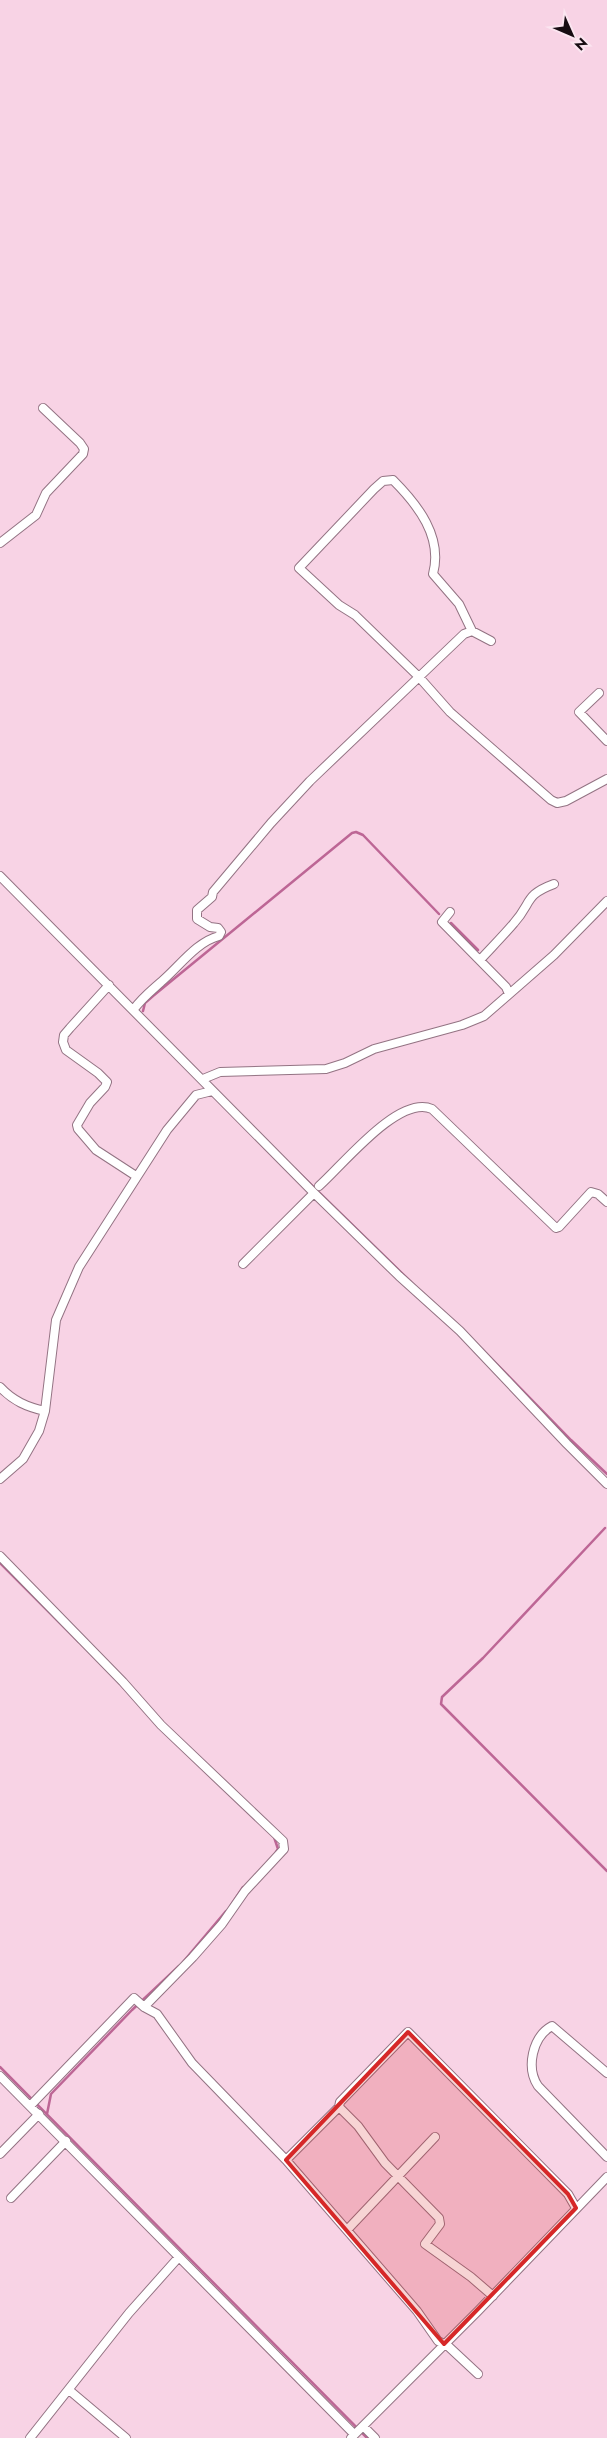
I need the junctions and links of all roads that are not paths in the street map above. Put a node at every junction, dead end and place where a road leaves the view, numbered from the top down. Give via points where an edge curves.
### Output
1 (44, 408) dead end
2 (0, 543) edge
3 (472, 631) junction
4 (491, 641) dead end
5 (419, 677) junction
6 (599, 693) dead end
7 (607, 741) edge
8 (607, 779) edge
9 (0, 876) edge
10 (554, 884) dead end
11 (607, 901) edge
12 (450, 912) dead end
13 (480, 960) junction
14 (109, 985) junction
15 (508, 994) junction
16 (134, 1009) junction
17 (203, 1079) junction
18 (212, 1091) junction
19 (136, 1176) junction
20 (316, 1189) junction
21 (607, 1202) edge
22 (243, 1264) dead end
23 (0, 1387) edge
24 (46, 1411) junction
25 (2, 1476) edge
26 (607, 1484) edge
27 (0, 1556) edge
28 (144, 2007) junction
29 (607, 2073) edge
30 (0, 2076) edge
31 (30, 2106) junction
32 (339, 2107) junction
33 (39, 2114) junction
34 (435, 2137) dead end
35 (66, 2141) junction
36 (0, 2154) edge
37 (607, 2157) edge
38 (286, 2160) junction
39 (398, 2176) junction
40 (607, 2177) edge
41 (11, 2198) dead end
42 (576, 2208) junction
43 (346, 2230) junction
44 (178, 2258) junction
45 (493, 2296) junction
46 (444, 2344) junction
47 (478, 2374) dead end
48 (69, 2390) junction
49 (363, 2426) junction
50 (353, 2436) edge
51 (30, 2438) edge
52 (126, 2438) edge
53 (375, 2438) edge

1 - 2 street via 84,449 46,493 36,515
3 - 4 street
3 - 5 street via 464,634
3 - 5 street via 460,604 433,574 436,547 427,524 393,480 383,481 298,568 355,615
5 - 8 street via 450,712 551,800 558,803 566,801
5 - 16 street via 310,781 271,823 212,897 197,910 197,919 218,928 219,936 185,958
6 - 7 street via 579,712
9 - 14 street
10 - 13 street via 531,896 516,921
11 - 15 street via 554,955
12 - 13 street via 442,922
13 - 15 street via 506,987
14 - 16 street
14 - 19 street via 64,1035 63,1042 66,1050 106,1082 90,1103 77,1125 78,1129 96,1150
15 - 17 street via 484,1016 374,1049 326,1069 220,1072
16 - 17 street
17 - 18 street
18 - 19 street via 196,1095
18 - 20 street
19 - 24 street via 78,1267 56,1320
20 - 21 street via 399,1112 425,1106 473,1147 556,1228 591,1192
20 - 22 street
20 - 26 street via 399,1276 460,1331
23 - 24 street via 26,1407
24 - 25 street via 32,1446 19,1463
27 - 28 street via 162,1724 282,1841 284,1849 245,1892 216,1931
28 - 31 street via 134,1998
28 - 38 street via 157,2014 192,2062
29 - 37 street via 552,2026 546,2029 532,2051 534,2079 538,2086
30 - 31 street
31 - 33 street
32 - 38 street
32 - 39 street
32 - 42 street via 340,2102 408,2032 568,2194
33 - 35 street
33 - 36 street
34 - 39 street
35 - 41 street
35 - 44 street
38 - 43 street
39 - 43 street
39 - 45 street via 439,2218 440,2224 425,2244
40 - 42 street
42 - 45 street
43 - 46 street via 417,2311 438,2341
44 - 48 street via 129,2313
44 - 50 street
45 - 46 street
46 - 47 street
46 - 49 street
48 - 51 street
48 - 52 street
49 - 50 street
49 - 53 street

